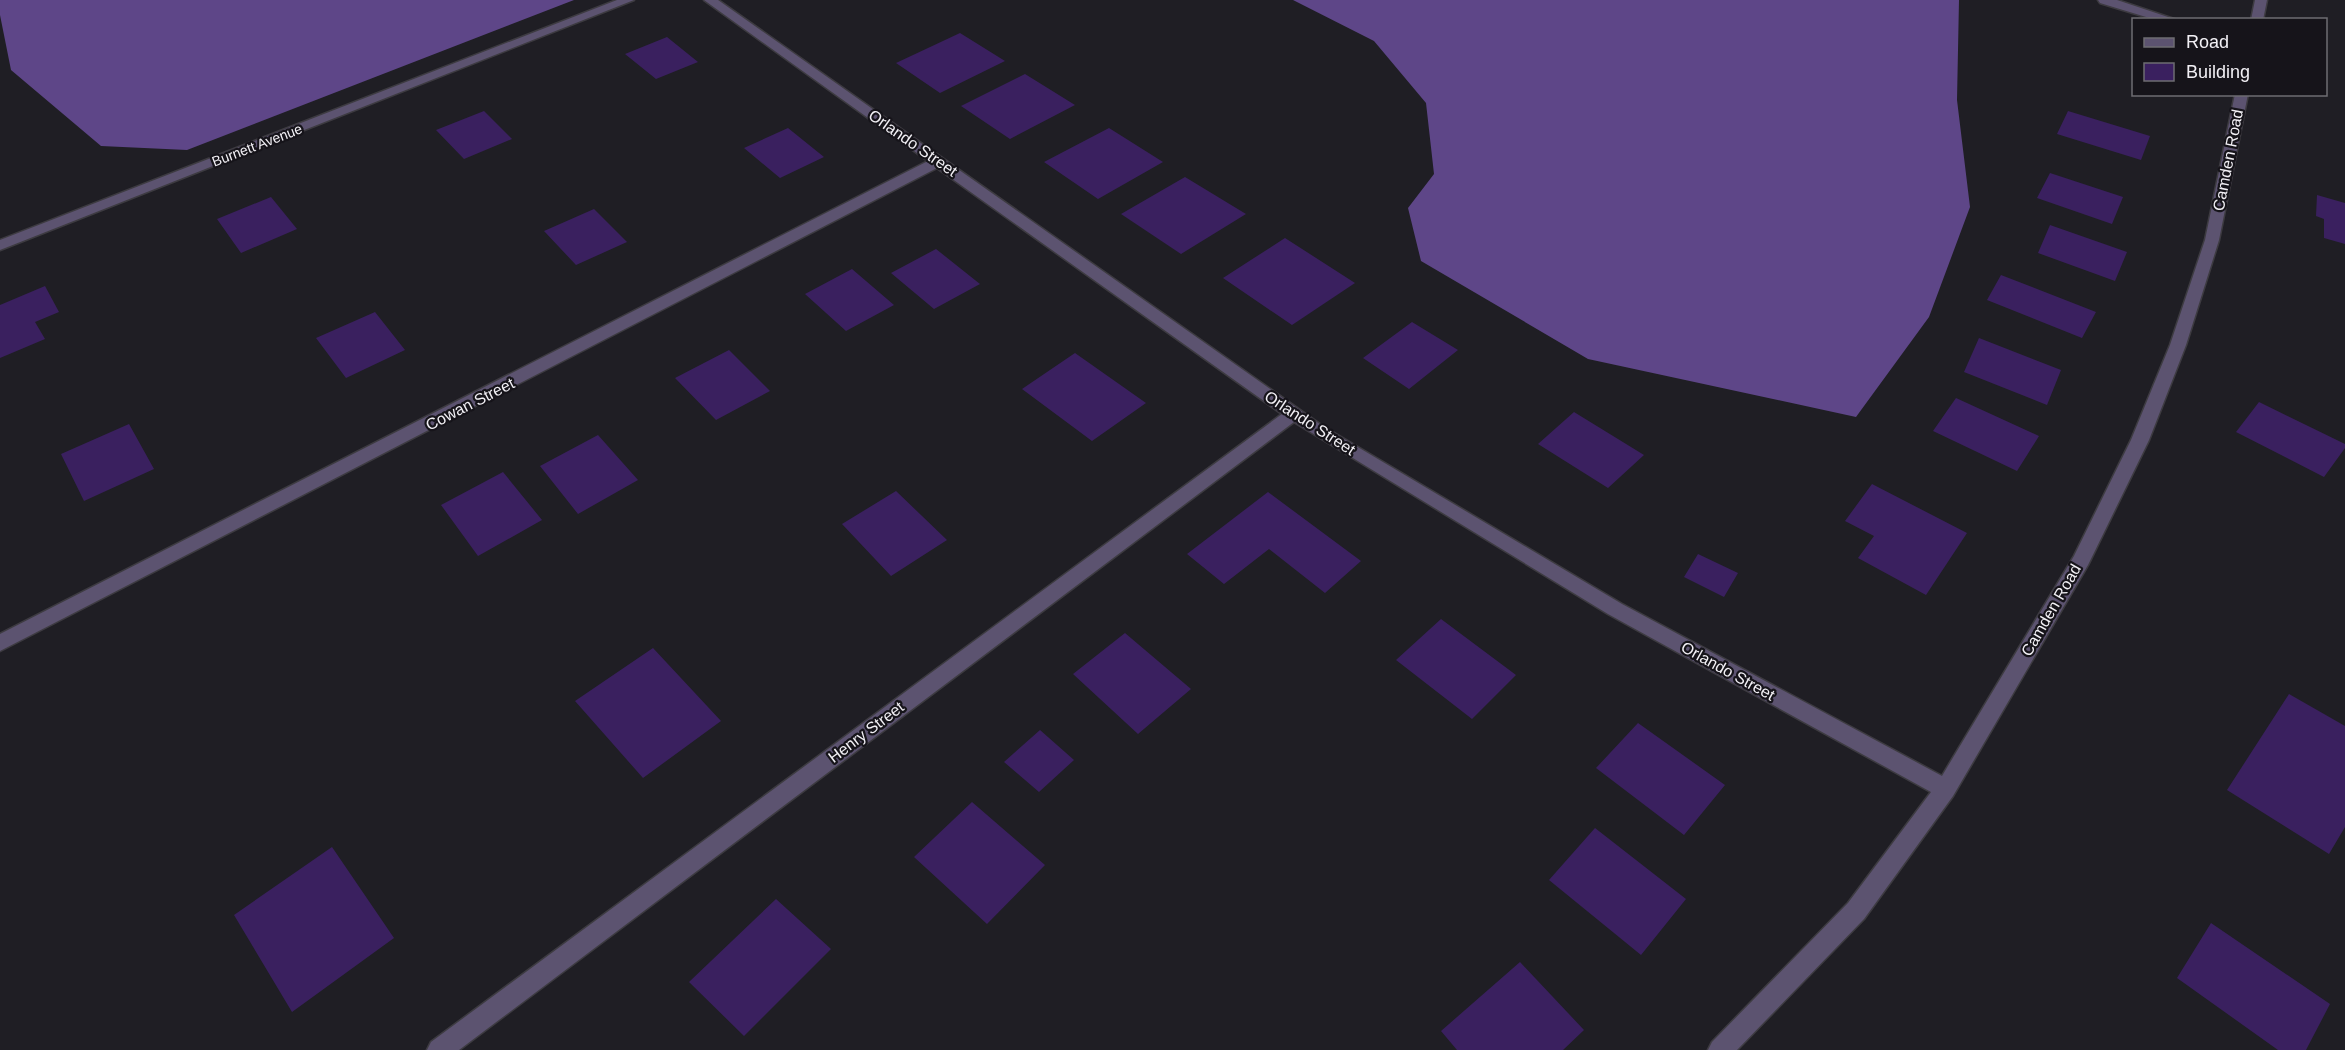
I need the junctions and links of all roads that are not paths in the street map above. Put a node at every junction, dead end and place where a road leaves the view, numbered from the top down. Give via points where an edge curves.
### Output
1 (628, 0) edge
2 (710, 0) edge
3 (2104, 0) edge
4 (2261, 0) edge
5 (2164, 18) edge
6 (2257, 18) edge
7 (2242, 96) edge
8 (939, 161) junction
9 (0, 245) edge
10 (1293, 414) junction
11 (0, 643) edge
12 (1946, 789) junction
13 (439, 1050) edge
14 (1720, 1050) edge

1 - 9 street, Burnett Avenue
2 - 8 street, Orlando Street
3 - 5 street
4 - 6 street
7 - 12 street, Camden Road via 2212,240 2178,345 2140,440 2081,560
8 - 10 street, Orlando Street
8 - 11 street, Cowan Street
10 - 12 street, Orlando Street via 1615,609
10 - 13 street, Henry Street
12 - 14 street, Camden Road via 1856,911

